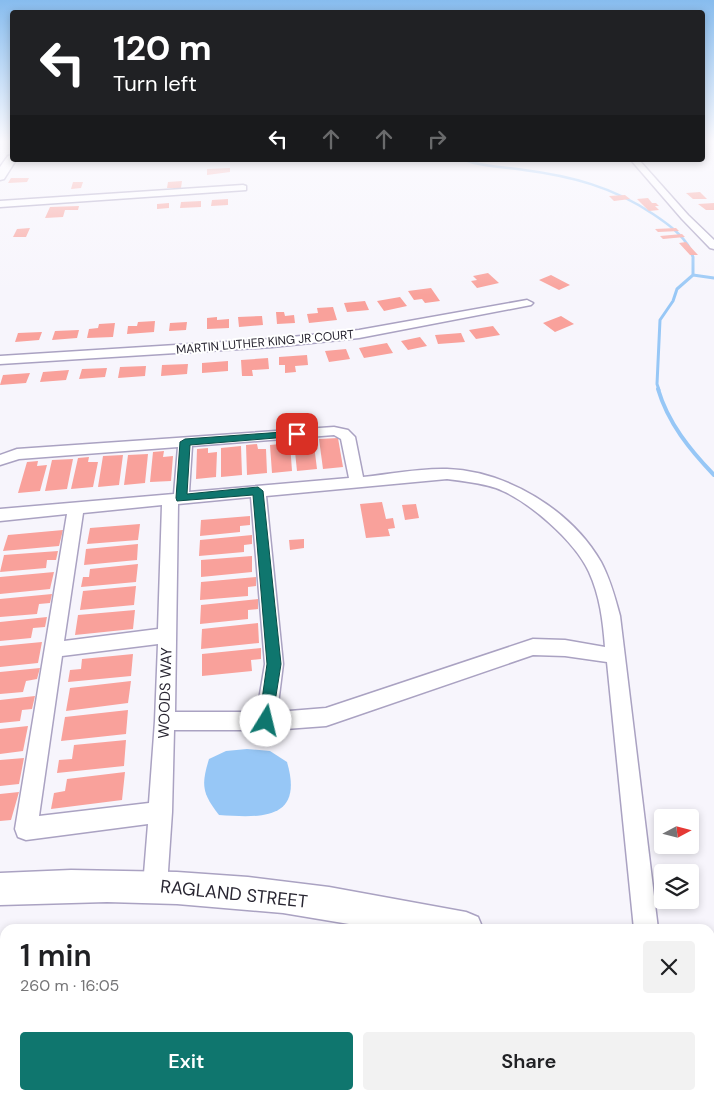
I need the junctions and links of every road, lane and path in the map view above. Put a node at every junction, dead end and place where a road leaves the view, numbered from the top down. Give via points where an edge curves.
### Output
1 (178, 192) edge
2 (663, 192) edge
3 (0, 204) edge
4 (714, 246) edge
5 (527, 303) dead end
6 (0, 360) edge
7 (185, 442) junction
8 (0, 460) edge
9 (356, 481) junction
10 (258, 491) junction
11 (176, 499) junction
12 (76, 508) junction
13 (0, 514) edge
14 (167, 635) junction
15 (53, 650) junction
16 (615, 656) junction
17 (165, 721) junction
18 (266, 721) junction
19 (161, 812) junction
20 (155, 886) junction
21 (0, 889) edge
22 (438, 924) edge
23 (645, 924) edge

1 - 3 street
2 - 4 street
5 - 6 street, MARTIN LUTHER KING JR COURT via 340,336
7 - 8 street via 17,454
7 - 9 street via 334,431 343,433 348,436
7 - 11 street, WOODS WAY
9 - 10 street
9 - 16 street via 447,474 507,487 534,504 567,532 593,563 609,606
10 - 11 street
10 - 18 street via 274,664
11 - 12 street
11 - 14 street, WOODS WAY
12 - 13 street
12 - 15 street
14 - 15 street
14 - 17 street, WOODS WAY
15 - 19 street via 26,829
16 - 18 street via 533,647 326,717
16 - 23 street
17 - 18 street
17 - 19 street, WOODS WAY
19 - 20 street, WOODS WAY
20 - 21 street, RAGLAND STREET
20 - 22 street, RAGLAND STREET via 286,897

